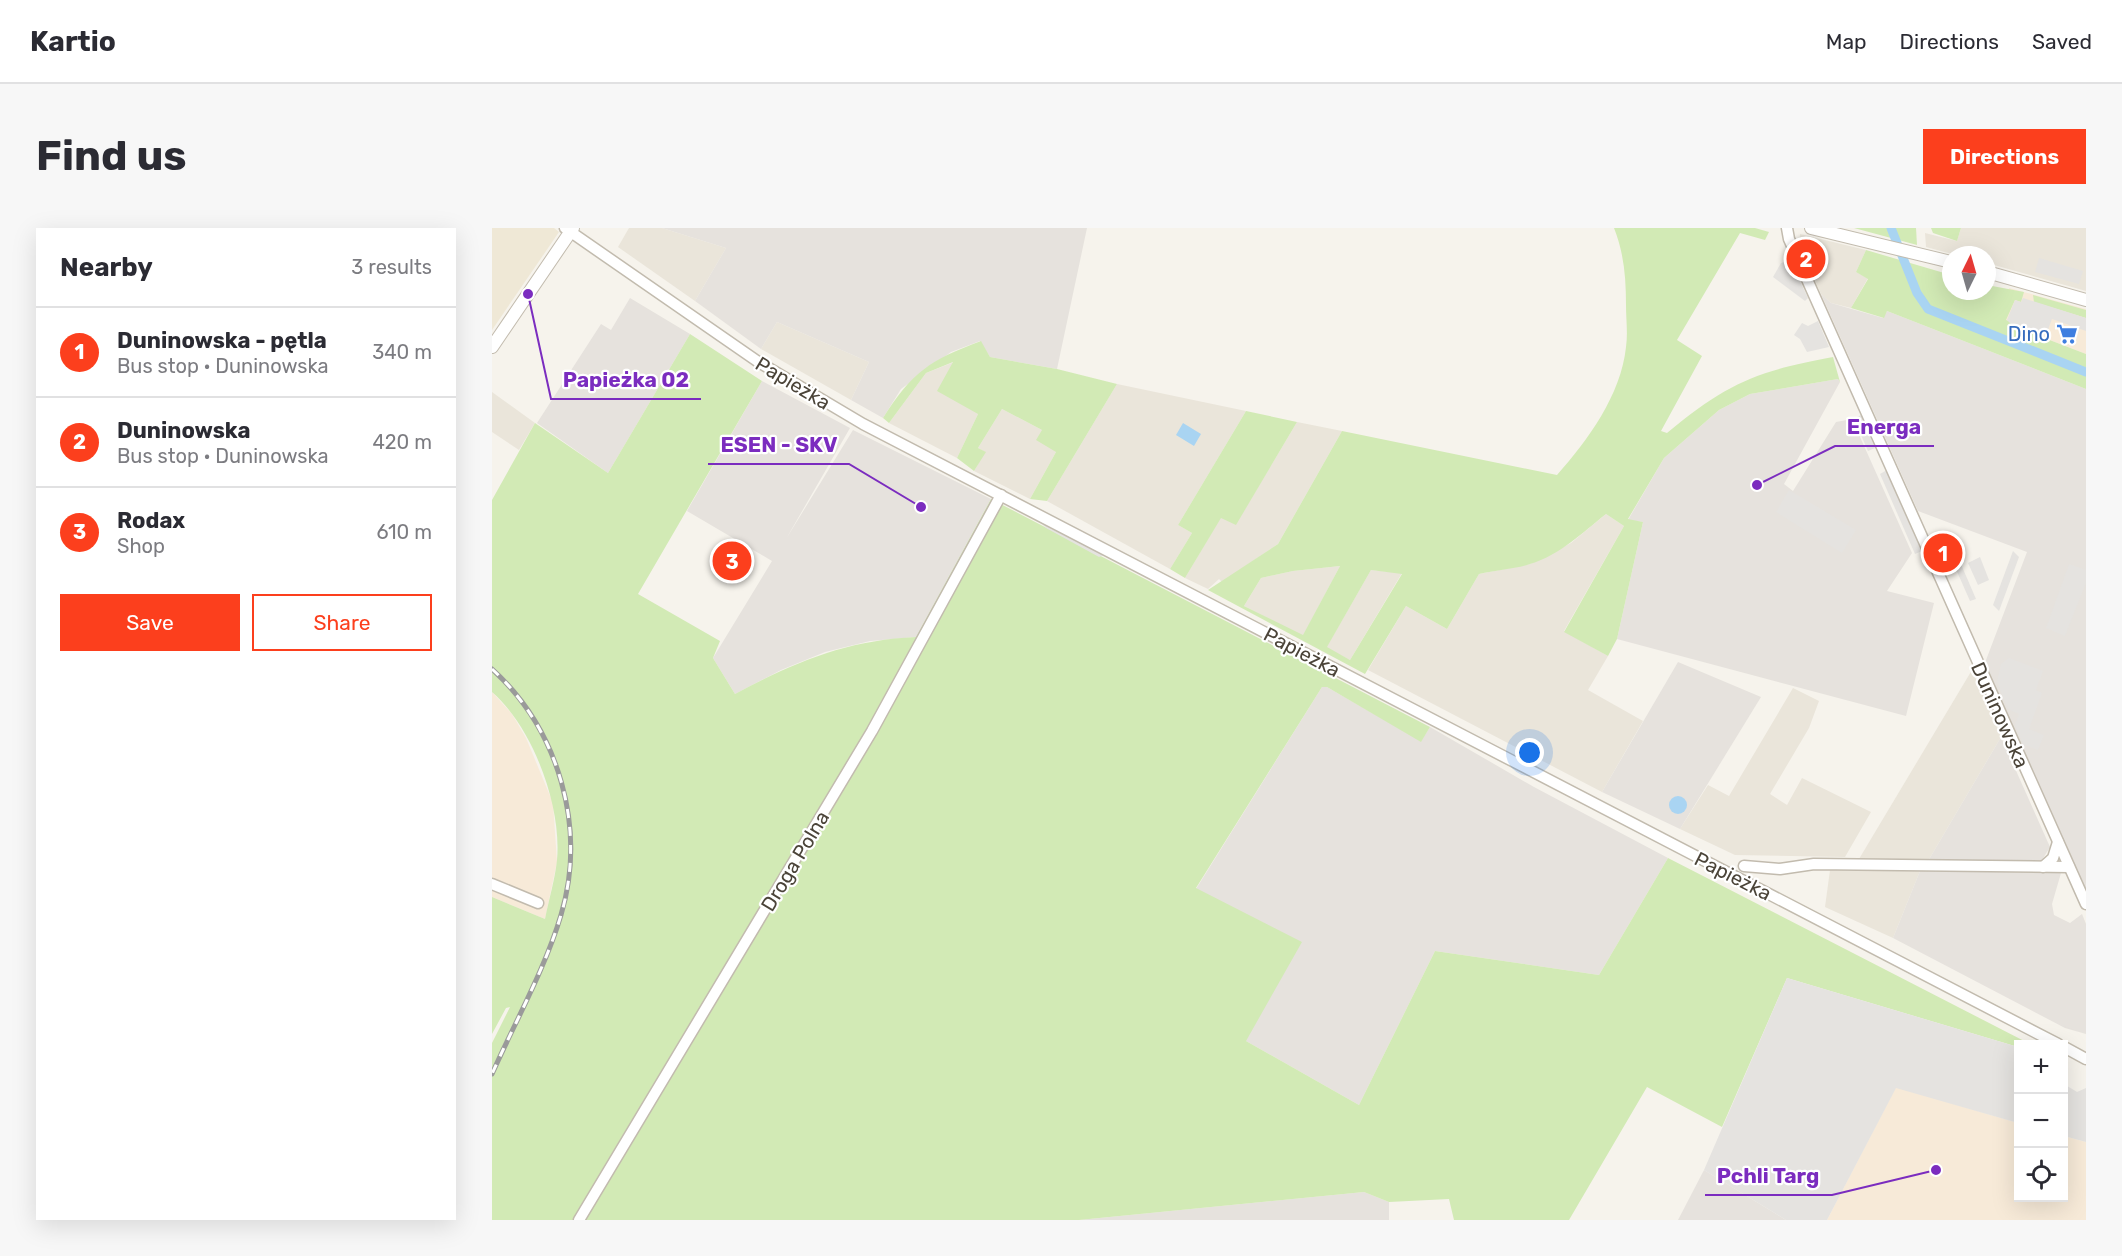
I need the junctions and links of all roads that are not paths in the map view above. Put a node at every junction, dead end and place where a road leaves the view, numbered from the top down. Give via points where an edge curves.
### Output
1 (1787, 228) edge
2 (1811, 228) edge
3 (569, 229) edge
4 (1942, 260) edge
5 (1996, 275) edge
6 (2086, 300) edge
7 (492, 347) edge
8 (1001, 495) junction
9 (2058, 842) junction
10 (1744, 866) dead end
11 (2043, 867) junction
12 (2069, 867) junction
13 (492, 884) edge
14 (538, 903) dead end
15 (2086, 904) edge
16 (2050, 1040) edge
17 (2068, 1049) edge
18 (2085, 1055) edge
19 (579, 1220) edge

1 - 9 street, Duninowska
2 - 4 street
3 - 7 street
3 - 8 street, Papieżka via 757,361 863,424
5 - 6 street
8 - 16 street, Papieżka
8 - 19 street, Droga Polna via 860,750
9 - 11 street via 2053,858
9 - 12 street, Duninowska
10 - 11 street, Papieżka
11 - 12 street, Papieżka
12 - 15 street, Duninowska
13 - 14 street
17 - 18 street

